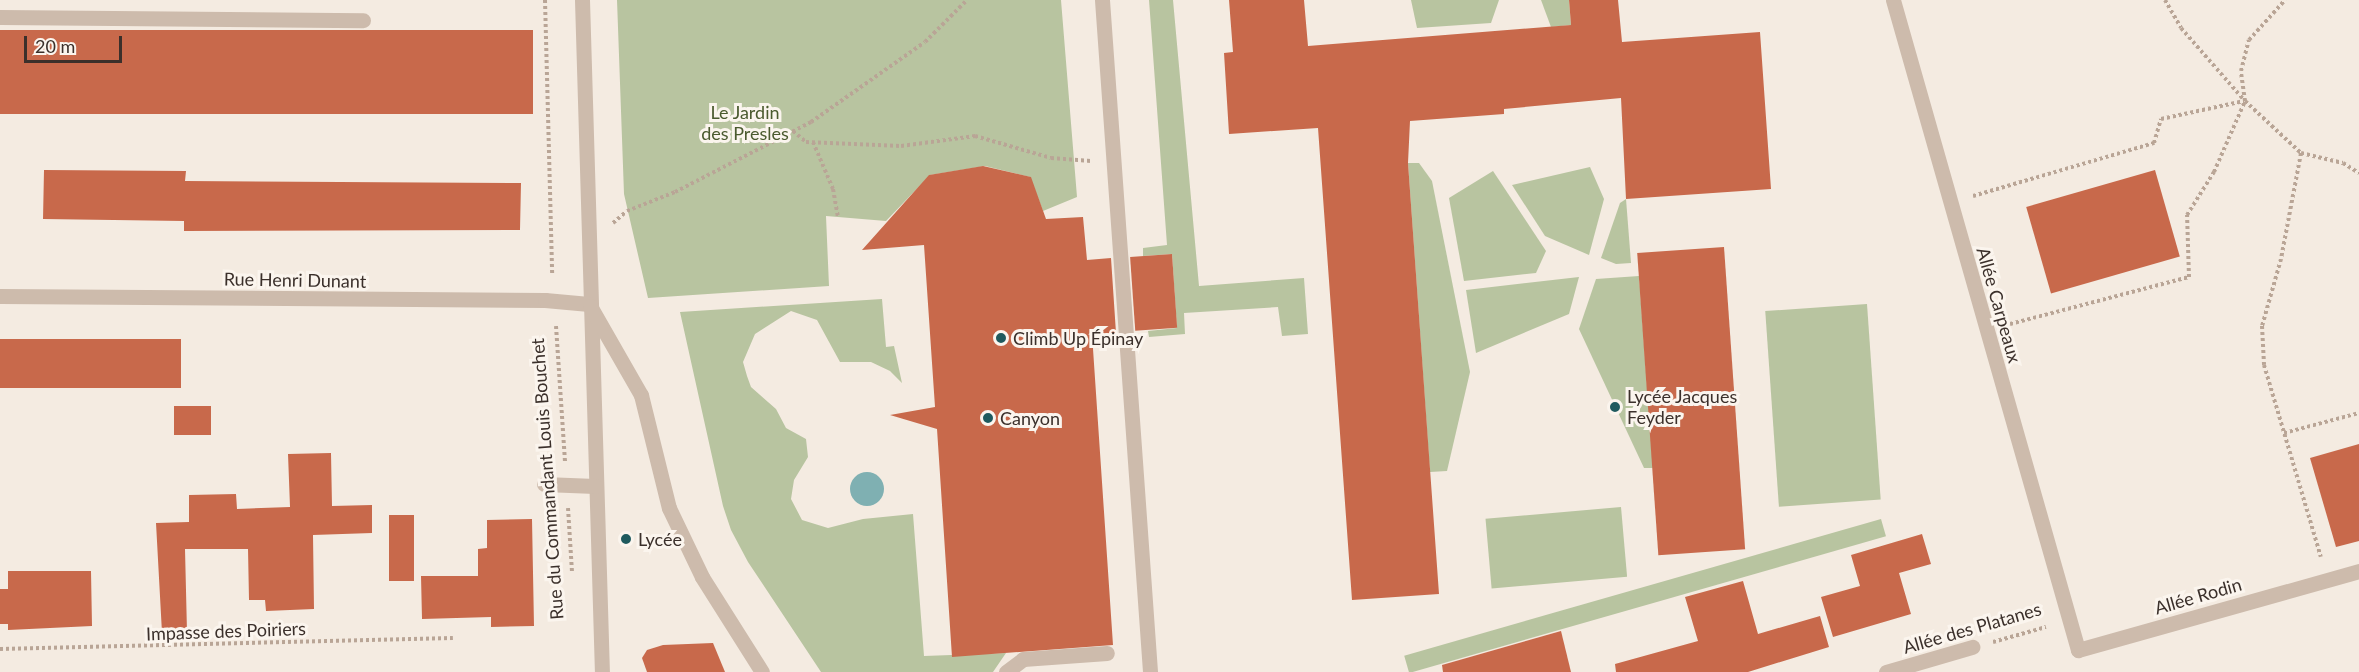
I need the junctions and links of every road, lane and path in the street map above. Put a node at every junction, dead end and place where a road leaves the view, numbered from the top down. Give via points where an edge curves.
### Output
1 (545, 0) edge
2 (582, 0) edge
3 (968, 0) edge
4 (1102, 0) edge
5 (1893, 0) edge
6 (2165, 0) edge
7 (2286, 0) edge
8 (0, 17) edge
9 (363, 20) dead end
10 (2245, 101) junction
11 (794, 131) junction
12 (813, 142) junction
13 (2301, 153) junction
14 (1112, 162) junction
15 (2359, 173) edge
16 (1950, 203) junction
17 (838, 217) dead end
18 (589, 242) junction
19 (0, 296) edge
20 (545, 300) junction
21 (589, 304) junction
22 (1986, 330) junction
23 (2359, 413) edge
24 (2284, 433) junction
25 (544, 484) dead end
26 (567, 484) junction
27 (595, 486) junction
28 (2359, 571) edge
29 (573, 580) dead end
30 (2328, 580) junction
31 (2069, 621) junction
32 (453, 638) dead end
33 (1972, 647) joint
34 (0, 650) edge
35 (1107, 653) dead end
36 (602, 672) edge
37 (762, 672) edge
38 (1006, 672) edge
39 (1150, 672) edge
40 (1886, 672) edge

1 - 20 path via 553,273
2 - 18 street
3 - 11 path via 925,42
4 - 14 street
5 - 16 street, Allée Carpeaux
6 - 10 path via 2181,28
7 - 10 path via 2249,40 2241,71
8 - 9 street
10 - 13 path
10 - 16 path via 2161,119 2154,142
10 - 22 path via 2214,172 2187,215 2189,277
11 - 12 path via 806,142
11 - 18 path via 675,192 627,211
12 - 14 path via 901,146 975,136 1051,158
12 - 17 path via 833,189
13 - 15 path via 2343,163
13 - 24 path via 2281,259 2262,326 2264,366
14 - 39 street
16 - 22 street, Allée Carpeaux
18 - 21 street
19 - 20 street, Rue Henri Dunant
20 - 21 street, Rue Henri Dunant
20 - 26 path, Rue du Commandant Louis Bouchet via 556,327
21 - 27 street
21 - 37 street via 641,395 669,508 702,577
22 - 31 street, Allée Carpeaux
23 - 24 path
24 - 30 path
25 - 26 street
26 - 27 street
26 - 29 path, Rue du Commandant Louis Bouchet
27 - 36 street
28 - 30 street, Allée Rodin
30 - 31 street, Allée Rodin via 2078,650
31 - 33 path, Allée des Platanes
32 - 34 path, Impasse des Poiriers
33 - 40 street, Allée des Platanes
35 - 38 street via 1023,659

